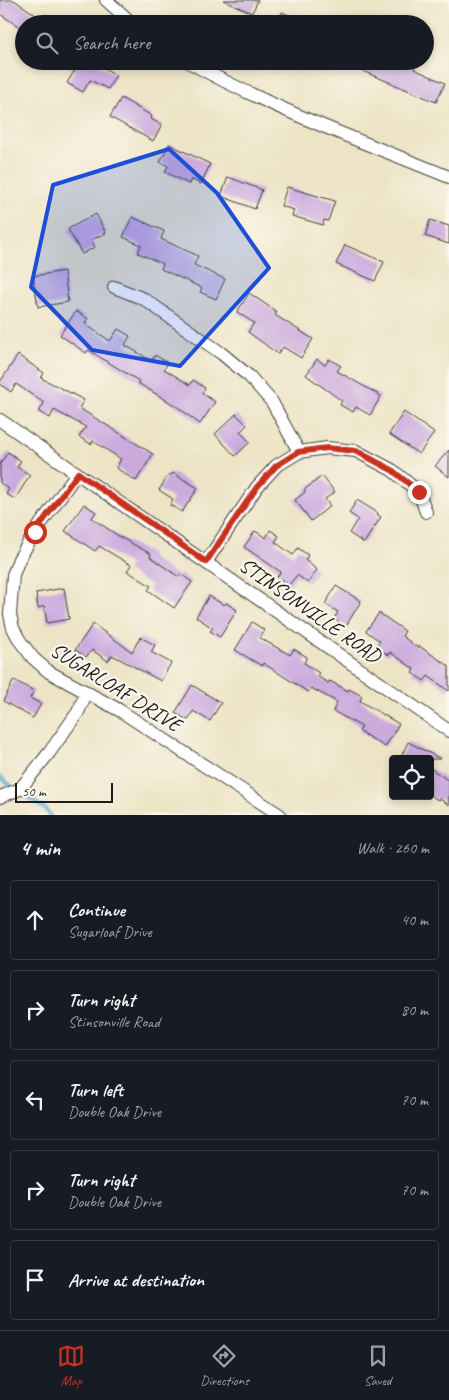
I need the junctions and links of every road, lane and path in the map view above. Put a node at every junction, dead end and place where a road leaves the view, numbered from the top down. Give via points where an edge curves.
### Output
1 (106, 0) edge
2 (123, 15) edge
3 (203, 70) edge
4 (449, 177) edge
5 (114, 287) dead end
6 (0, 420) edge
7 (298, 452) junction
8 (78, 473) junction
9 (426, 512) dead end
10 (206, 562) junction
11 (87, 692) junction
12 (449, 731) edge
13 (0, 797) edge
14 (280, 815) edge

1 - 2 street
3 - 4 street via 270,103
5 - 7 street via 144,299 250,377 272,402
6 - 8 street, STINSONVILLE ROAD
7 - 9 street via 327,448 356,451 392,470 419,492
7 - 10 street via 276,466 257,487
8 - 10 street, STINSONVILLE ROAD
8 - 11 street, SUGARLOAF DRIVE via 19,560 13,575 10,614 13,628 33,658 53,675
10 - 12 street, STINSONVILLE ROAD
11 - 13 street via 78,712 49,754 20,789
11 - 14 street, SUGARLOAF DRIVE

